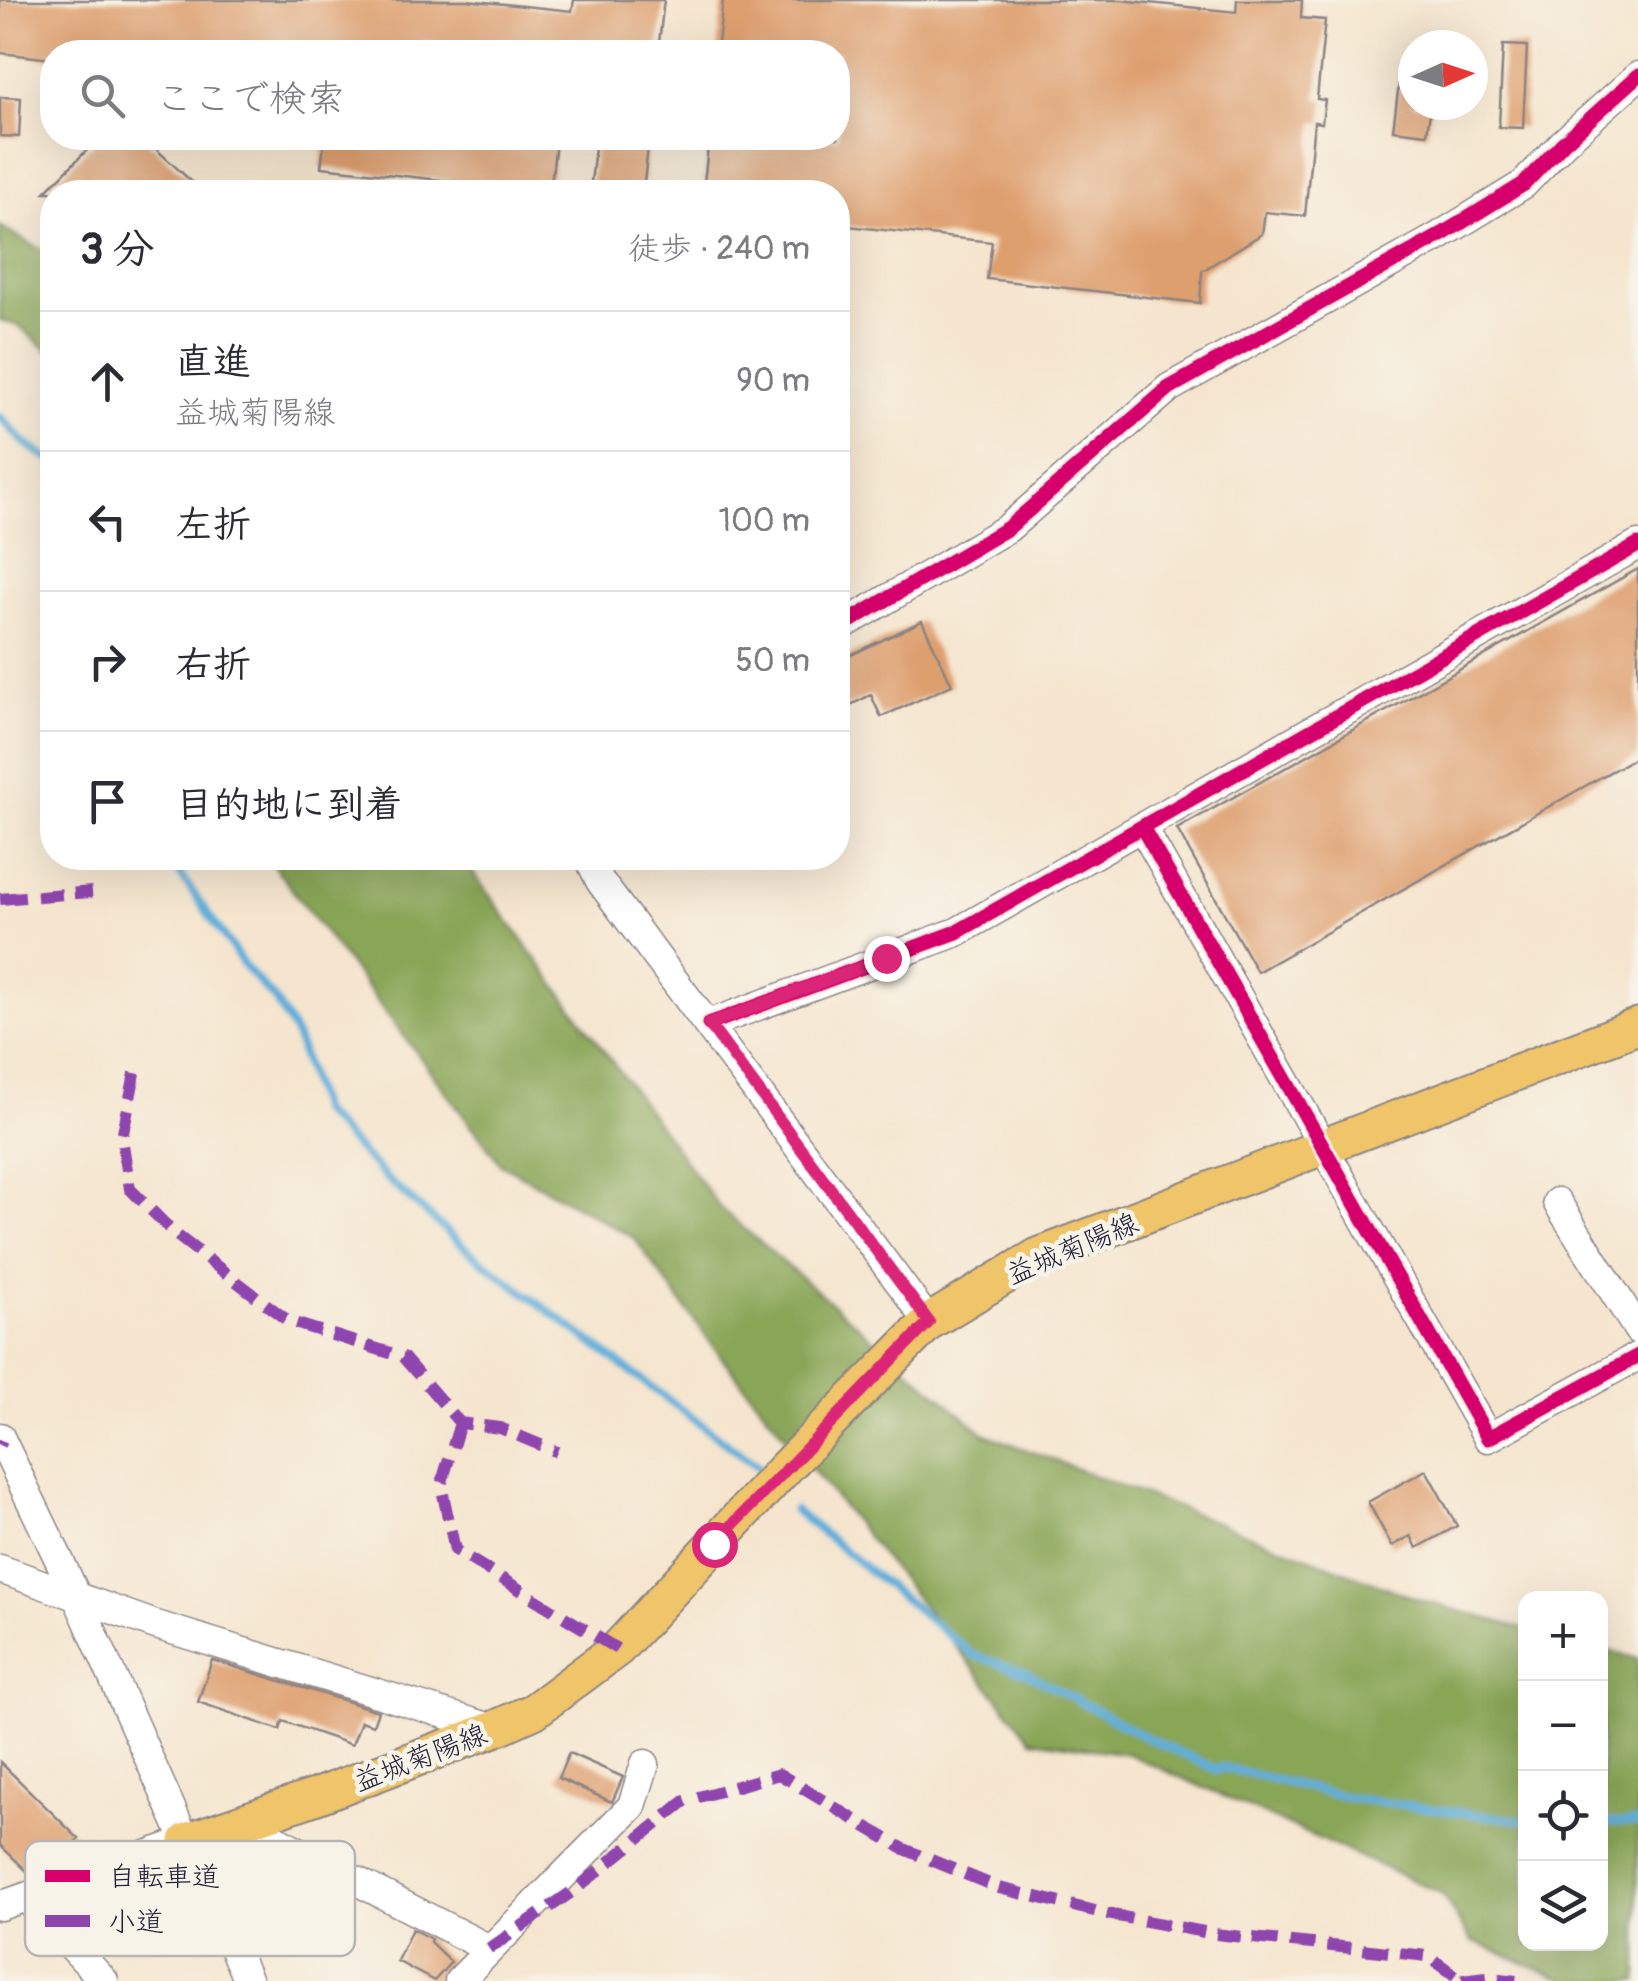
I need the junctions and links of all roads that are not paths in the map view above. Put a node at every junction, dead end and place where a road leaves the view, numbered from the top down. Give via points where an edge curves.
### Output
1 (1638, 76) edge
2 (1638, 545) edge
3 (850, 621) edge
4 (1142, 827) junction
5 (595, 870) edge
6 (709, 1024) junction
7 (1638, 1026) edge
8 (1323, 1147) junction
9 (1557, 1202) dead end
10 (929, 1322) junction
11 (1638, 1330) edge
12 (1638, 1356) edge
13 (0, 1437) edge
14 (0, 1569) edge
15 (76, 1596) junction
16 (494, 1729) junction
17 (645, 1764) dead end
18 (242, 1822) junction
19 (187, 1841) joint
20 (279, 1841) edge
21 (355, 1880) edge
22 (489, 1949) junction
23 (75, 1956) edge
24 (237, 1956) edge
25 (104, 1981) edge
26 (248, 1981) edge
27 (460, 1981) edge

1 - 3 street via 1524,184 1168,388 1008,528
2 - 4 street
4 - 6 street via 958,932
4 - 8 street
5 - 6 street
6 - 10 street
7 - 8 main road, 益城菊陽線
8 - 10 main road, 益城菊陽線 via 1038,1256
8 - 12 street via 1488,1438
9 - 11 street
10 - 16 main road, 益城菊陽線 via 617,1649 534,1710
13 - 15 street
14 - 15 street
15 - 16 street
15 - 19 street
16 - 18 main road, 益城菊陽線
17 - 22 street via 632,1806
18 - 19 main road, 益城菊陽線
18 - 20 street
21 - 22 street
22 - 27 street
23 - 25 street
24 - 26 street

